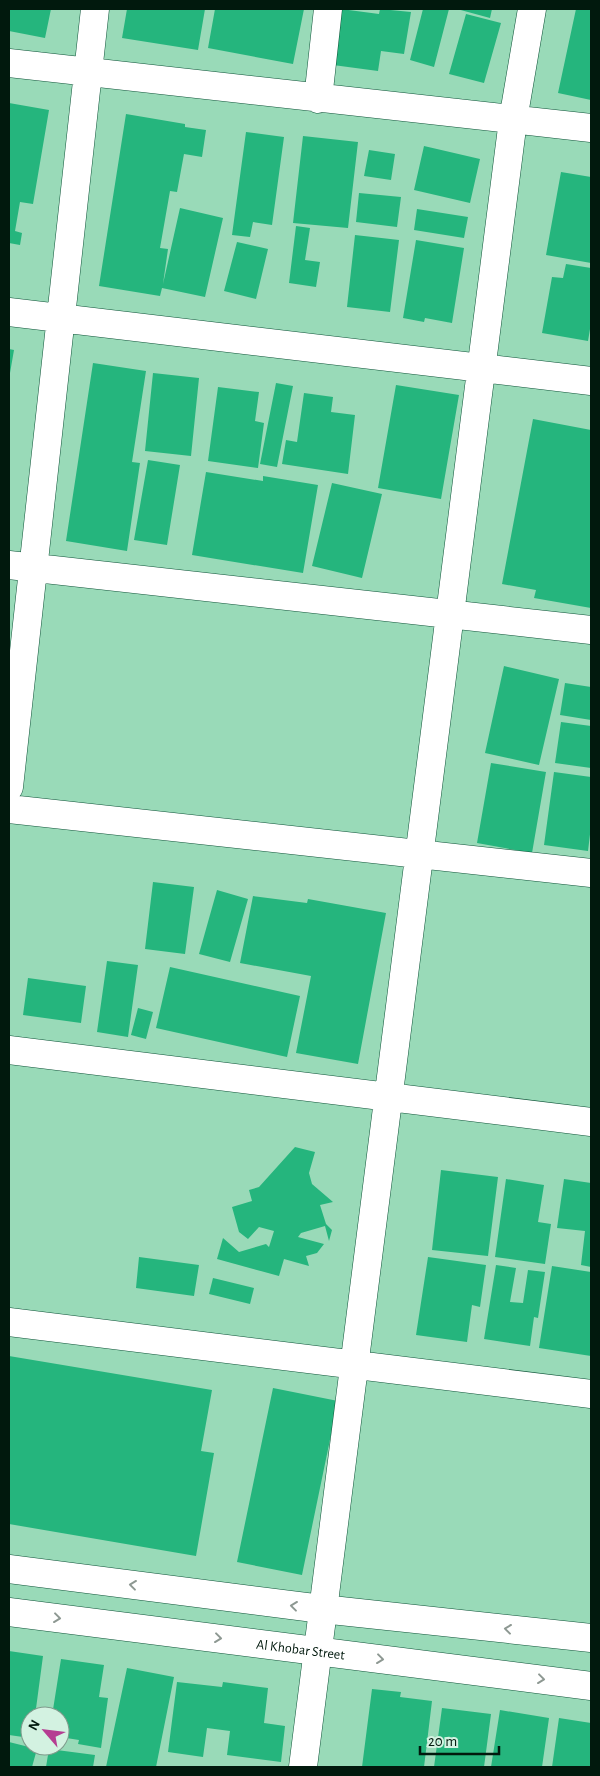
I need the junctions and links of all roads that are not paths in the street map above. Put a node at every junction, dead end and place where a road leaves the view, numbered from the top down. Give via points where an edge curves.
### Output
1 (95, 9) edge
2 (328, 9) edge
3 (532, 9) edge
4 (9, 63) edge
5 (87, 74) junction
6 (318, 99) junction
7 (513, 120) junction
8 (591, 128) edge
9 (9, 312) edge
10 (60, 317) junction
11 (481, 368) junction
12 (591, 381) edge
13 (21, 566) edge
14 (450, 614) junction
15 (591, 630) edge
16 (9, 787) edge
17 (9, 808) edge
18 (420, 854) junction
19 (591, 873) edge
20 (9, 1050) edge
21 (389, 1097) junction
22 (591, 1122) edge
23 (9, 1322) edge
24 (354, 1365) junction
25 (591, 1394) edge
26 (9, 1569) edge
27 (322, 1609) junction
28 (9, 1612) edge
29 (591, 1638) edge
30 (317, 1651) junction
31 (591, 1686) edge
32 (303, 1767) edge

1 - 5 street
2 - 6 street
3 - 7 street
4 - 5 street
5 - 6 street
5 - 10 street
6 - 7 street
7 - 8 street
7 - 11 street
9 - 10 street
10 - 11 street
10 - 13 street
11 - 12 street
11 - 14 street
13 - 14 street
13 - 16 street
14 - 15 street
14 - 18 street
17 - 18 street
18 - 19 street
18 - 21 street
20 - 21 street
21 - 22 street
21 - 24 street
23 - 24 street
24 - 25 street
24 - 27 street
27 -> 26 street
29 -> 27 street
27 - 30 street
28 -> 30 street, Al Khobar Street
30 -> 31 street, Al Khobar Street
30 - 32 street

